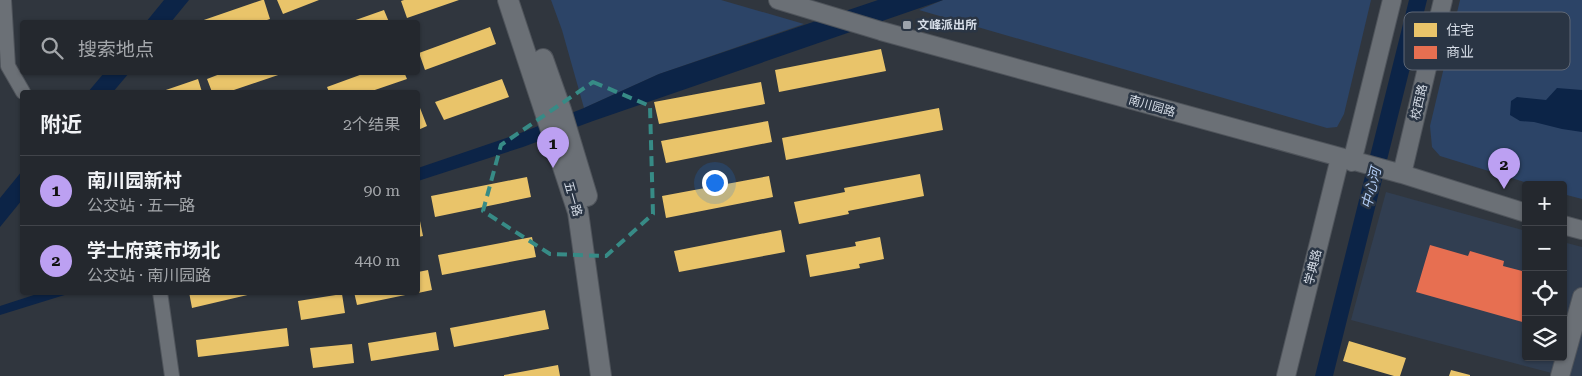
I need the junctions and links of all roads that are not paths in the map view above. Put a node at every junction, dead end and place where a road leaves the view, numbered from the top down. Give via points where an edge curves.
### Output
1 (4, 0) edge
2 (508, 0) edge
3 (522, 0) edge
4 (778, 0) edge
5 (1392, 0) edge
6 (1424, 70) edge
7 (22, 90) edge
8 (554, 113) junction
9 (562, 138) junction
10 (1350, 161) junction
11 (1396, 173) junction
12 (1522, 212) edge
13 (1567, 226) edge
14 (1582, 230) edge
15 (160, 295) edge
16 (1582, 297) edge
17 (172, 376) edge
18 (601, 376) edge
19 (612, 376) edge
20 (1286, 376) edge
21 (1560, 376) edge

1 - 7 street via 8,66
2 - 8 main road, 五一路
3 - 8 main road, 五一路
4 - 10 street, 南川园路
5 - 10 street
6 - 11 street, 校西路
8 - 9 main road, 五一路
9 - 18 main road, 五一路 via 578,212
9 - 19 main road, 五一路 via 589,204
10 - 11 street, 南川园路
10 - 20 street, 学典路
11 - 12 street, 南川园路
13 - 14 street
15 - 17 street
16 - 21 street

